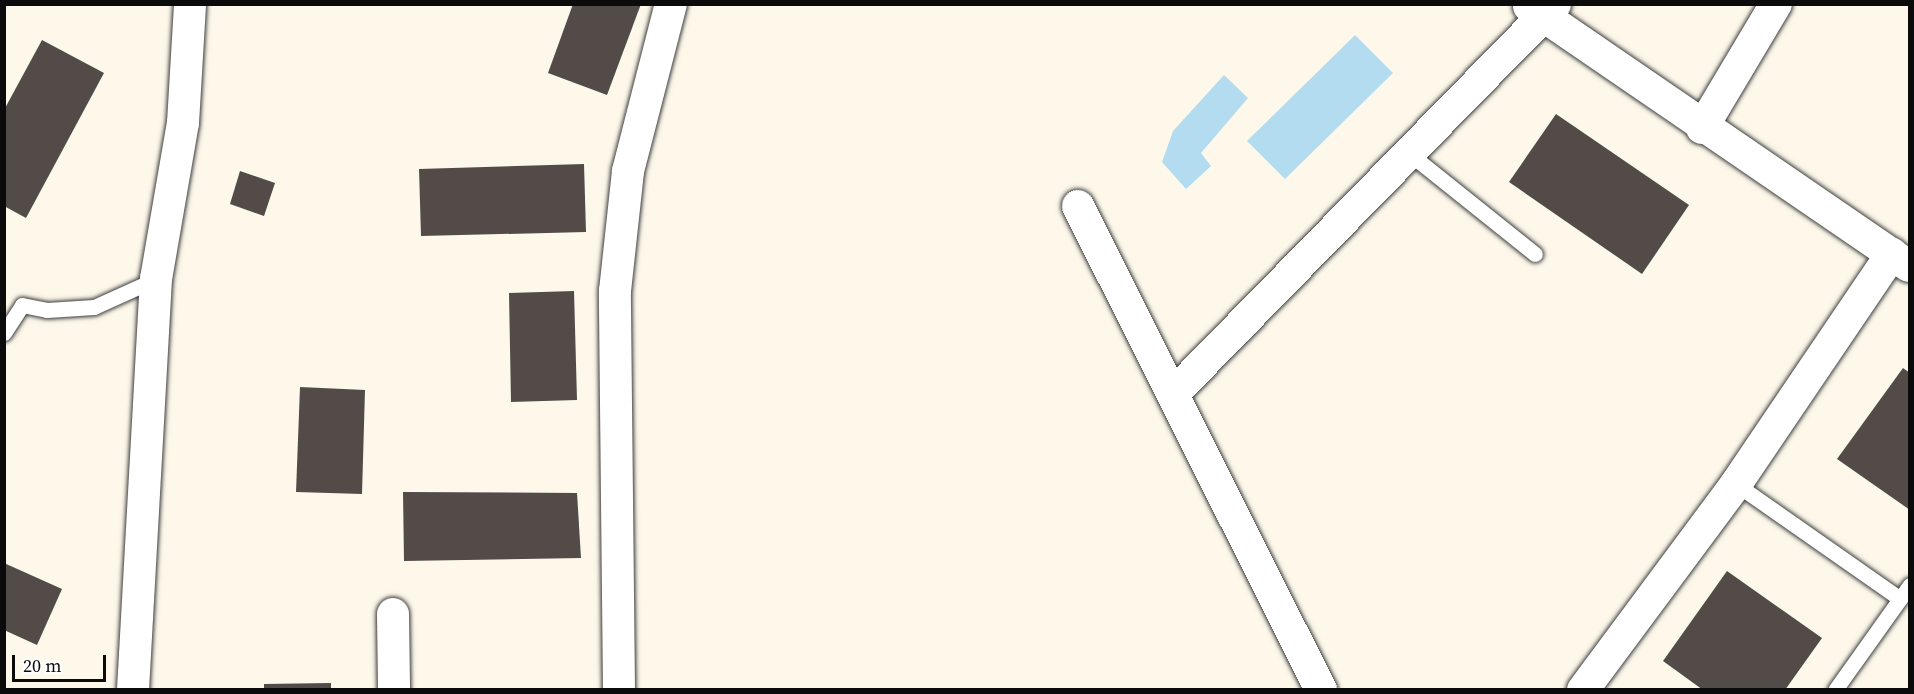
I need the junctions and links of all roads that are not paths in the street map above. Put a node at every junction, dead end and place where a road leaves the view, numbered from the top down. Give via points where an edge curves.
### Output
1 (190, 4) edge
2 (671, 4) edge
3 (1776, 4) edge
4 (1543, 9) edge
5 (1702, 128) junction
6 (1410, 154) junction
7 (1078, 206) dead end
8 (1535, 254) dead end
9 (1900, 260) edge
10 (156, 279) junction
11 (4, 333) edge
12 (1176, 391) junction
13 (1736, 484) junction
14 (1910, 585) edge
15 (1900, 599) junction
16 (393, 614) dead end
17 (133, 690) edge
18 (394, 690) edge
19 (619, 690) edge
20 (1321, 690) edge
21 (1583, 690) edge
22 (1835, 690) edge

1 - 10 street via 183,123
2 - 19 street via 628,171 615,291
3 - 5 street
4 - 5 street
4 - 6 street
5 - 9 street
6 - 8 lane
6 - 12 street
7 - 12 street
9 - 13 street
10 - 11 lane via 94,307 47,310 22,305
10 - 17 street
12 - 20 street
13 - 15 lane
13 - 21 street
14 - 15 lane
15 - 22 lane
16 - 18 street

